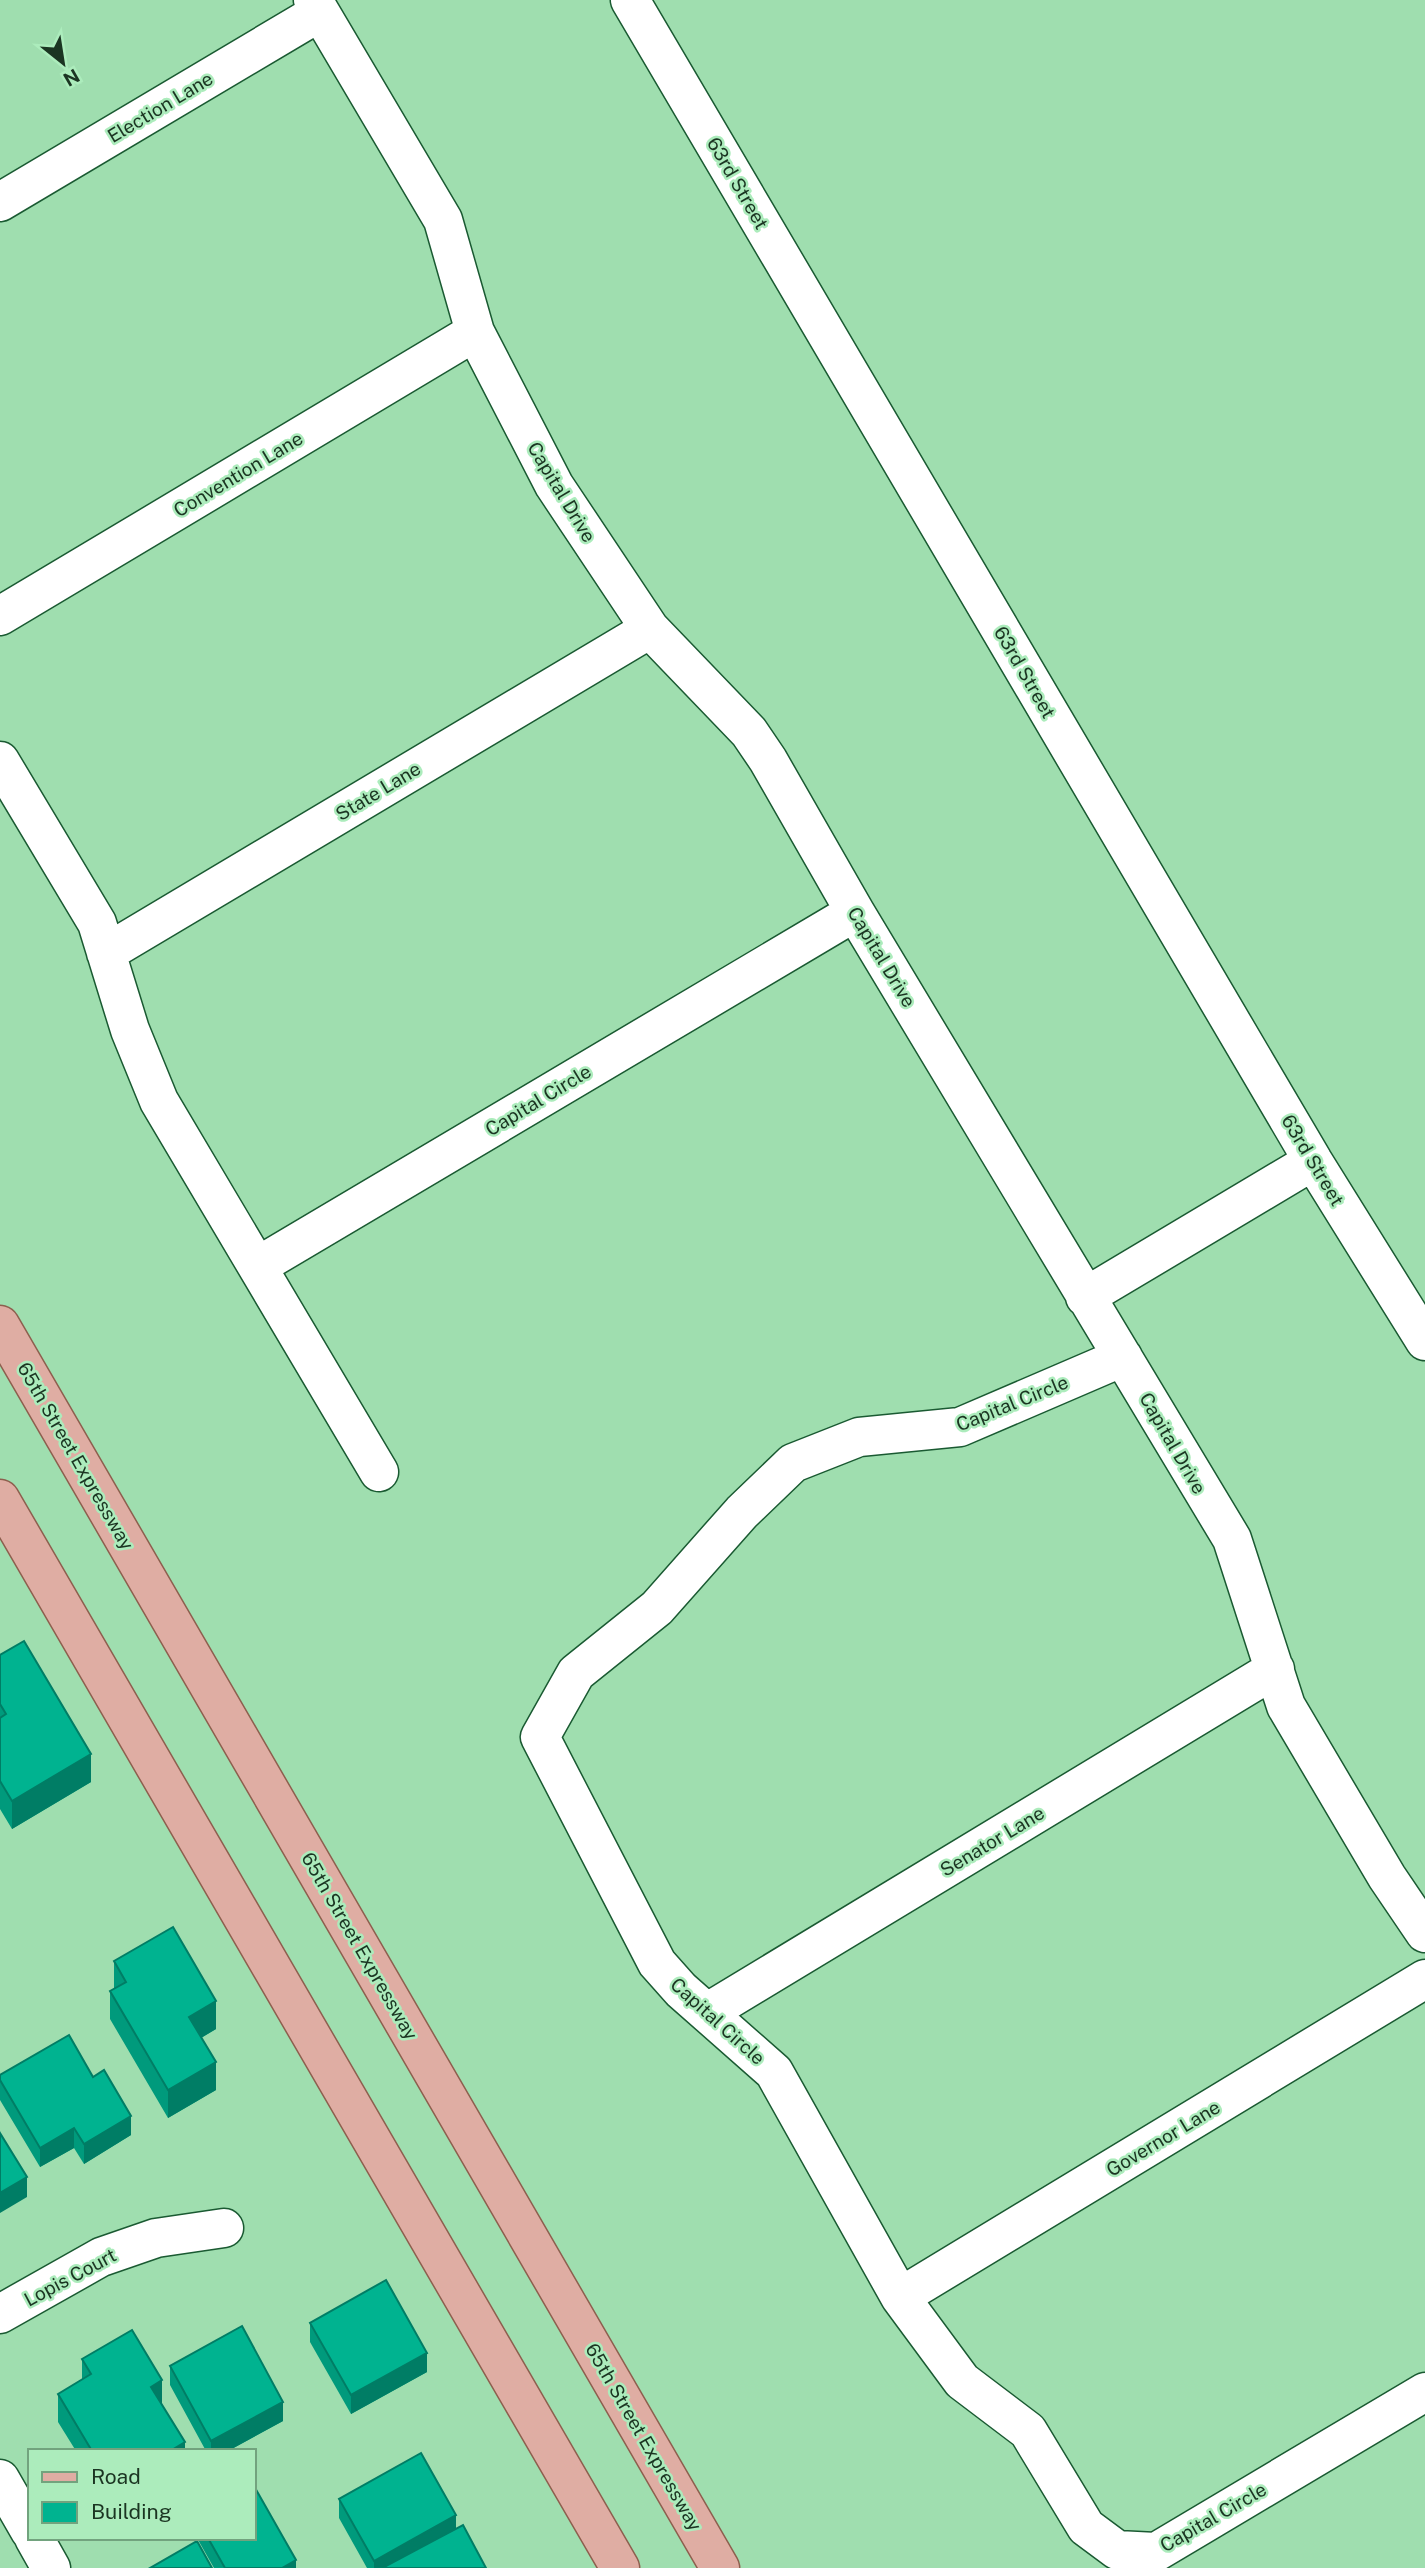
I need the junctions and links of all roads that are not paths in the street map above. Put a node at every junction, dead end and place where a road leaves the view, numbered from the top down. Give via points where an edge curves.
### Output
1 (631, 0) edge
2 (317, 6) edge
3 (0, 202) edge
4 (475, 332) junction
5 (0, 616) edge
6 (650, 629) junction
7 (0, 761) edge
8 (855, 912) junction
9 (106, 953) junction
10 (1313, 1161) junction
11 (258, 1266) junction
12 (1085, 1297) junction
13 (0, 1325) edge
14 (1425, 1341) edge
15 (1123, 1357) junction
16 (379, 1472) dead end
17 (0, 1499) edge
18 (1275, 1670) junction
19 (1425, 1933) edge
20 (1425, 1979) edge
21 (708, 2012) junction
22 (224, 2228) dead end
23 (900, 2297) junction
24 (0, 2314) edge
25 (1425, 2392) edge
26 (0, 2479) edge
27 (28, 2528) edge
28 (35, 2540) edge
29 (51, 2568) edge
30 (620, 2568) edge
31 (720, 2568) edge

1 - 10 street, 63rd Street
2 - 3 street, Election Lane
2 - 4 street, Capital Drive via 443,220
4 - 5 street, Convention Lane
4 - 6 street, Capital Drive via 554,485
6 - 8 street, Capital Drive via 749,732
6 - 9 street, State Lane
7 - 9 street via 97,923
8 - 11 street, Capital Circle
8 - 12 street, Capital Drive
9 - 11 street via 159,1101
10 - 12 street
10 - 14 street, 63rd Street
11 - 16 street
12 - 15 street, Capital Drive
13 - 31 main road, 65th Street Expressway
15 - 18 street, Capital Drive via 1232,1539
15 - 21 street, Capital Circle via 960,1427 859,1437 793,1463 742,1512 657,1608 576,1673 540,1737 657,1963
17 - 30 main road
18 - 19 street, Capital Drive via 1286,1706
18 - 21 street, Senator Lane
20 - 23 street, Governor Lane
21 - 23 street, Capital Circle via 774,2072
22 - 24 street, Lopis Court via 156,2238 101,2257
23 - 25 street, Capital Circle via 962,2381 1028,2431 1086,2527 1118,2550 1157,2552
26 - 27 street
28 - 29 street

